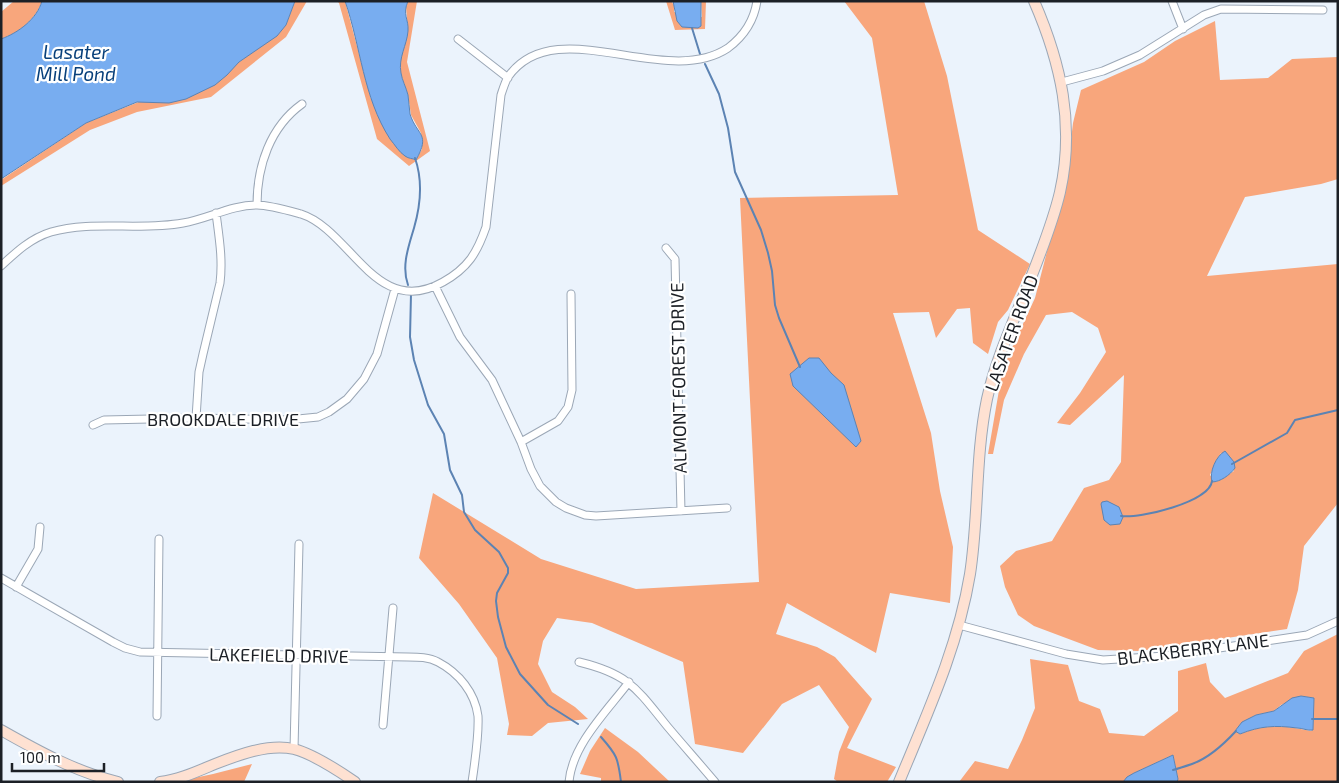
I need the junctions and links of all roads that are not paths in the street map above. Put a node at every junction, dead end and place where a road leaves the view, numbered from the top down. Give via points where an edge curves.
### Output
1 (757, 1) edge
2 (1034, 1) edge
3 (1172, 1) edge
4 (1323, 10) dead end
5 (1182, 29) junction
6 (458, 39) dead end
7 (508, 78) junction
8 (1062, 82) junction
9 (302, 104) dead end
10 (257, 205) junction
11 (216, 213) junction
12 (666, 248) dead end
13 (1, 266) edge
14 (435, 286) junction
15 (396, 289) junction
16 (571, 294) dead end
17 (196, 418) junction
18 (92, 425) dead end
19 (521, 442) junction
20 (727, 508) dead end
21 (681, 511) junction
22 (40, 527) dead end
23 (159, 539) dead end
24 (299, 544) dead end
25 (1, 578) edge
26 (16, 587) junction
27 (394, 608) dead end
28 (1338, 621) edge
29 (959, 625) junction
30 (158, 652) junction
31 (296, 655) junction
32 (389, 656) junction
33 (579, 662) dead end
34 (629, 682) junction
35 (157, 716) dead end
36 (384, 725) dead end
37 (1, 730) edge
38 (294, 749) junction
39 (118, 782) edge
40 (160, 782) edge
41 (355, 782) edge
42 (472, 782) edge
43 (568, 782) edge
44 (715, 782) edge
45 (899, 782) edge

1 - 7 street via 754,16 745,32 732,45 710,57 679,61 564,49 531,58 519,65
2 - 8 street, LASATER ROAD via 1053,47
3 - 5 street
4 - 5 street via 1221,9
5 - 8 street via 1103,71
6 - 7 street
7 - 14 street via 501,95 486,227 479,247 459,273
8 - 29 street, LASATER ROAD via 1066,123 1062,180 1052,218 1002,349 988,398 980,449 971,566
9 - 10 street via 284,119 266,150
10 - 11 street
10 - 15 street via 303,215 323,225 366,270
11 - 13 street via 166,225 69,228 35,238
11 - 17 street via 221,276 201,363
12 - 21 street, ALMONT FOREST DRIVE via 675,258
14 - 15 street via 416,290
14 - 19 street via 460,336 492,380
15 - 17 street, BROOKDALE DRIVE via 371,367 355,390 338,406 310,419
16 - 19 street via 572,390 568,407 558,421
17 - 18 street, BROOKDALE DRIVE via 104,420
19 - 21 street via 540,486 566,508 596,516
20 - 21 street
22 - 26 street via 38,549
23 - 30 street
24 - 31 street
25 - 26 street, LAKEFIELD DRIVE
26 - 30 street, LAKEFIELD DRIVE via 125,648
27 - 32 street
28 - 29 street, BLACKBERRY LANE via 1307,635 1165,656 1103,660 1066,654
29 - 45 street, LASATER ROAD via 941,680
30 - 31 street, LAKEFIELD DRIVE
30 - 35 street
31 - 32 street, LAKEFIELD DRIVE
31 - 38 street
32 - 36 street
32 - 42 street, LAKEFIELD DRIVE via 438,662 456,673 467,688 478,717
33 - 34 street via 598,666
34 - 43 street via 579,748
34 - 44 street via 641,692
37 - 39 street via 95,776
38 - 40 street via 267,748
38 - 41 street via 332,766

